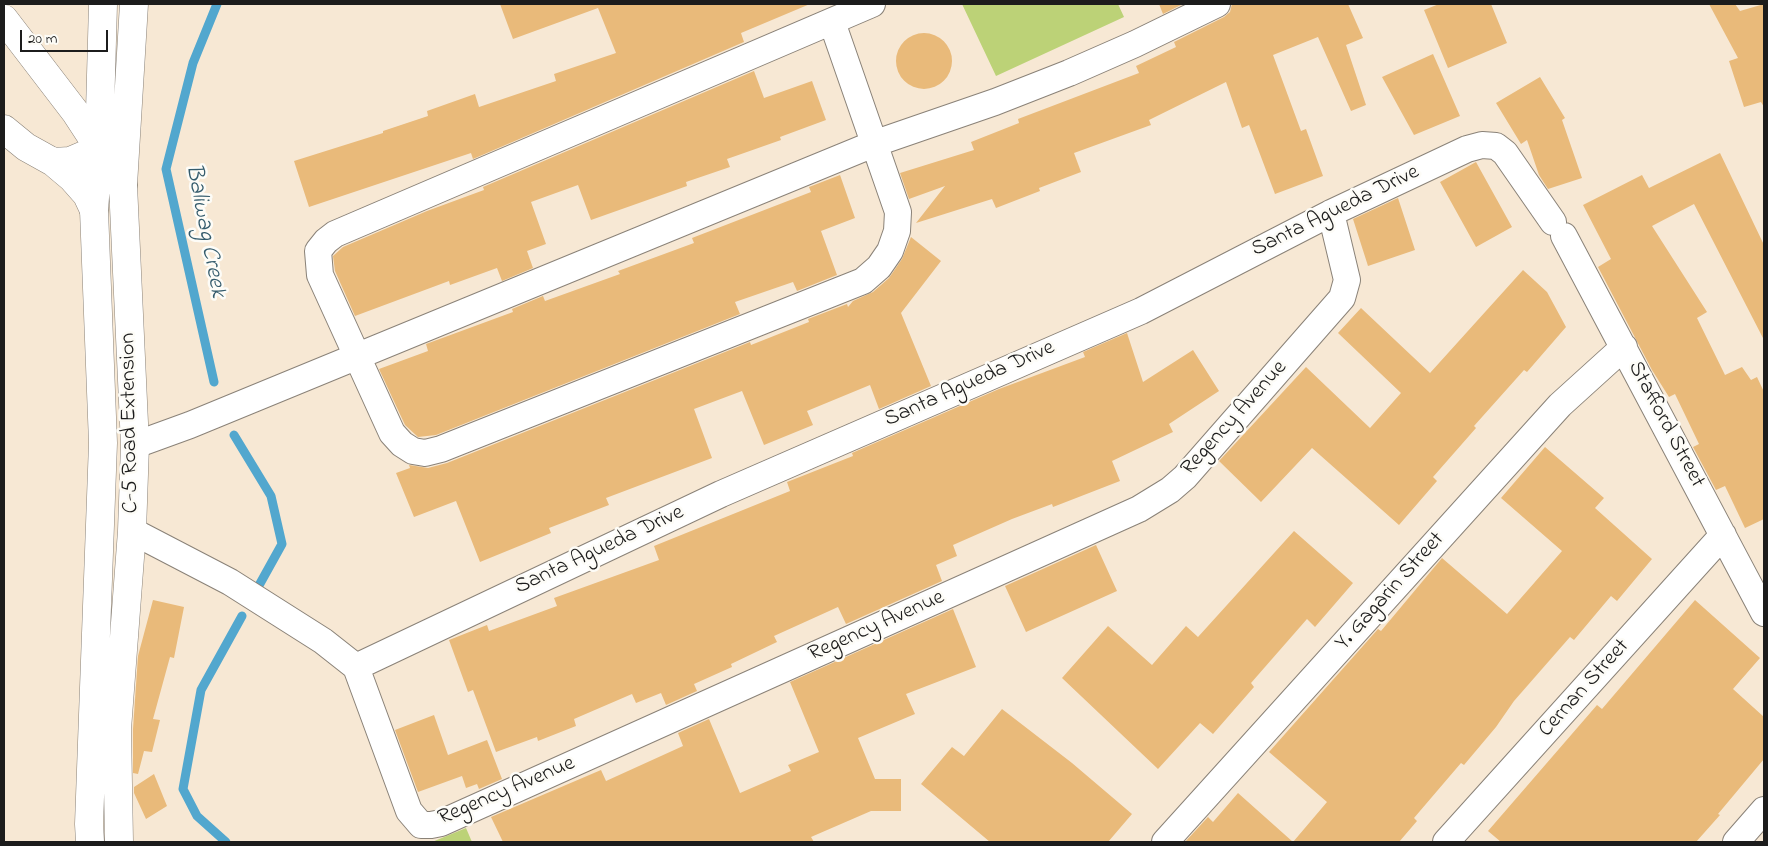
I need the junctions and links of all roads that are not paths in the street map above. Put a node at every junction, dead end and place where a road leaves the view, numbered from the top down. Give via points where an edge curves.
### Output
1 (103, 4) edge
2 (134, 4) edge
3 (872, 4) edge
4 (1217, 4) edge
5 (4, 19) edge
6 (832, 22) junction
7 (126, 119) junction
8 (4, 129) edge
9 (876, 143) junction
10 (99, 147) junction
11 (53, 162) junction
12 (123, 184) junction
13 (94, 210) junction
14 (1331, 213) junction
15 (1559, 229) joint
16 (1624, 347) junction
17 (358, 356) junction
18 (135, 445) junction
19 (132, 531) junction
20 (1723, 535) junction
21 (1764, 614) edge
22 (356, 667) junction
23 (1764, 810) edge
24 (120, 838) edge
25 (90, 842) edge
26 (1165, 842) edge
27 (1446, 842) edge
28 (1736, 842) edge

1 - 10 main road, C-5 Road Extension
2 - 7 main road, C-5 Road Extension
3 - 6 street
4 - 9 street via 1069,73
5 - 10 main road via 57,86
6 - 9 street
6 - 17 street via 334,234 318,251 320,275
7 - 10 main road
7 - 12 main road, C-5 Road Extension
8 - 11 main road via 26,147
9 - 17 street
9 - 17 street via 898,212 897,231 890,251 879,267 863,281 441,449 426,452 413,451 392,433
10 - 11 main road via 79,158
10 - 12 main road
10 - 13 main road, C-5 Road Extension
11 - 13 main road via 80,186
12 - 18 main road, C-5 Road Extension
13 - 25 main road, C-5 Road Extension via 103,444
14 - 15 street, Santa Agueda Drive via 1467,149 1482,145 1496,146 1505,153
14 - 22 street, Santa Agueda Drive via 1141,311 721,494
14 - 22 street, Regency Avenue via 1347,280 1342,298 1185,477 1139,509 431,825 421,825 409,811
15 - 16 street, Stafford Street
16 - 20 street, Stafford Street
16 - 26 street, Y. Gagarin Street via 1560,405
17 - 18 street
18 - 19 main road, C-5 Road Extension
19 - 22 street via 230,582 323,641
19 - 24 main road, C-5 Road Extension via 117,729
20 - 21 street, Stafford Street
20 - 27 street, Cernan Street
23 - 28 street

